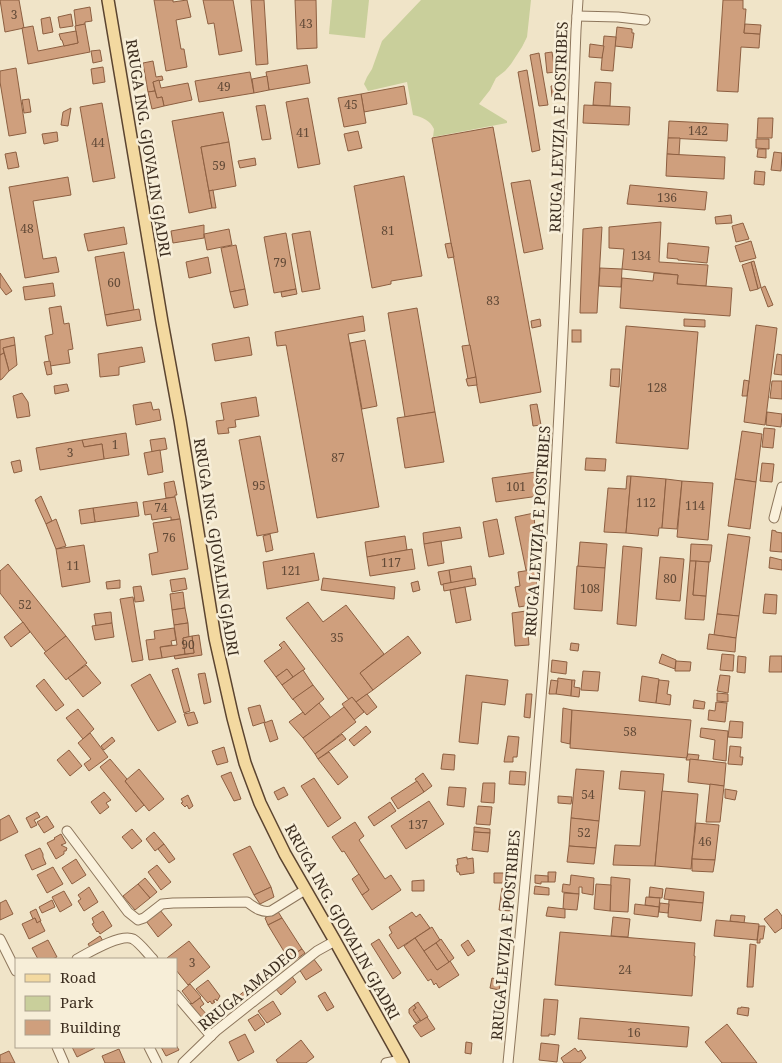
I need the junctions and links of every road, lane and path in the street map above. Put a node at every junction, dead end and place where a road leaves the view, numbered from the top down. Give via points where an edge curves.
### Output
1 (108, 0) edge
2 (578, 0) edge
3 (577, 16) junction
4 (645, 20) dead end
5 (782, 487) edge
6 (774, 518) dead end
7 (67, 831) dead end
8 (305, 890) junction
9 (0, 939) edge
10 (335, 941) junction
11 (79, 958) edge
12 (152, 958) edge
13 (15, 969) edge
14 (178, 998) edge
15 (211, 1036) junction
16 (57, 1048) edge
17 (150, 1048) edge
18 (402, 1062) edge
19 (64, 1063) edge
20 (157, 1063) edge
21 (183, 1063) edge
22 (386, 1063) edge
23 (508, 1063) edge

1 - 8 main road, RRUGA ING. GJOVALIN GJADRI via 221,666 244,763 260,803
2 - 3 street, RRUGA LEVIZJA E POSTRIBES
3 - 4 street
3 - 23 street, RRUGA LEVIZJA E POSTRIBES via 567,268 544,657
5 - 6 street
7 - 8 street via 128,912 138,920 162,904 173,903 247,902 266,912
8 - 10 main road, RRUGA ING. GJOVALIN GJADRI
9 - 13 street
10 - 15 street, RRUGA AMADEO via 317,951
10 - 18 main road, RRUGA ING. GJOVALIN GJADRI
11 - 12 street via 128,938
14 - 15 street
15 - 21 street, RRUGA AMADEO
16 - 19 street
17 - 20 street
18 - 22 street

